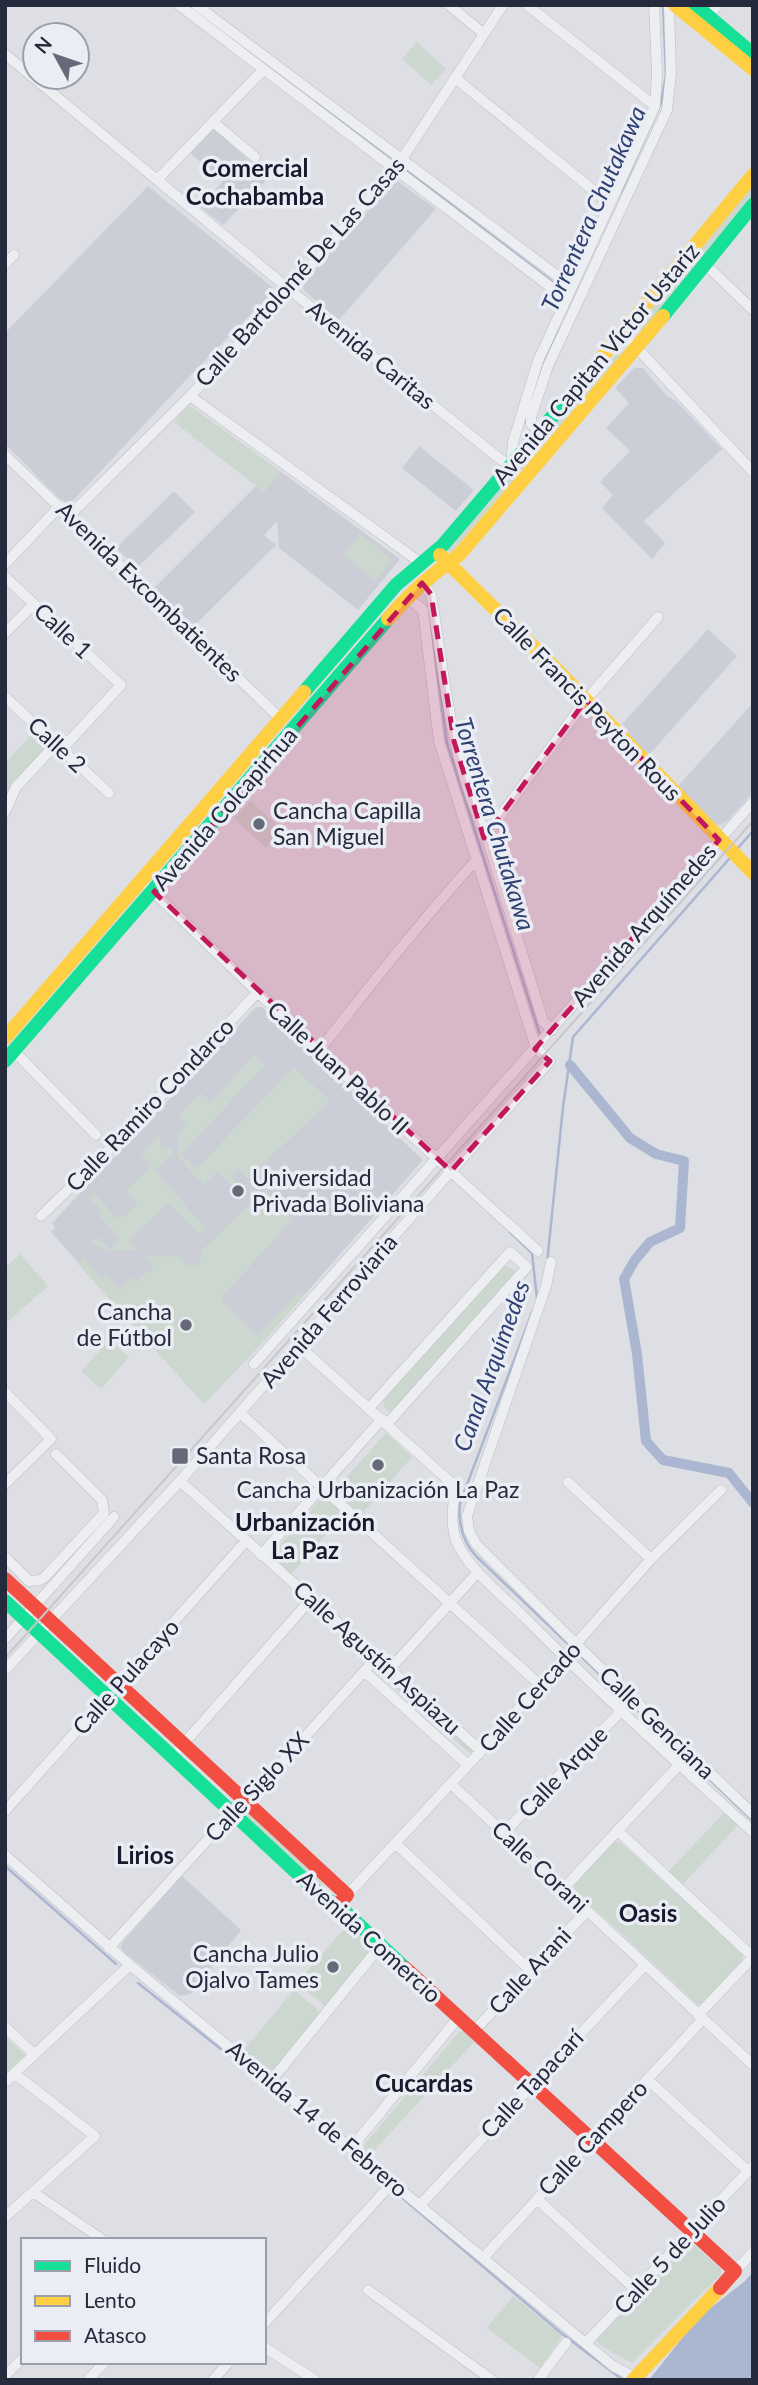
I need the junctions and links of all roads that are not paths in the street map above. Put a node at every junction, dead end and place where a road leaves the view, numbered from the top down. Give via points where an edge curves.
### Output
1 (179, 5) edge
2 (195, 5) edge
3 (449, 5) edge
4 (503, 5) edge
5 (527, 5) edge
6 (654, 5) edge
7 (669, 5) edge
8 (676, 5) edge
9 (695, 5) edge
10 (709, 15) edge
11 (484, 34) junction
12 (5, 54) edge
13 (753, 54) edge
14 (753, 69) edge
15 (263, 70) junction
16 (456, 78) junction
17 (655, 106) junction
18 (213, 122) junction
19 (255, 157) dead end
20 (399, 164) junction
21 (753, 175) edge
22 (157, 180) junction
23 (609, 203) junction
24 (753, 205) edge
25 (14, 255) dead end
26 (5, 264) edge
27 (705, 264) junction
28 (571, 286) junction
29 (290, 290) junction
30 (565, 298) junction
31 (753, 310) edge
32 (622, 335) junction
33 (637, 348) junction
34 (190, 396) junction
35 (539, 432) junction
36 (5, 455) edge
37 (510, 467) junction
38 (753, 472) edge
39 (60, 506) junction
40 (70, 515) junction
41 (436, 552) junction
42 (421, 563) junction
43 (5, 564) edge
44 (449, 564) junction
45 (5, 577) edge
46 (422, 583) junction
47 (407, 597) junction
48 (34, 604) junction
49 (658, 617) dead end
50 (5, 633) edge
51 (5, 697) edge
52 (586, 700) junction
53 (282, 719) junction
54 (293, 730) junction
55 (59, 747) junction
56 (109, 793) dead end
57 (753, 802) edge
58 (6, 809) edge
59 (486, 835) junction
60 (719, 840) junction
61 (477, 859) junction
62 (753, 873) edge
63 (141, 881) junction
64 (153, 892) junction
65 (257, 993) junction
66 (552, 1030) junction
67 (5, 1038) edge
68 (536, 1048) junction
69 (319, 1051) junction
70 (8, 1057) edge
71 (96, 1135) dead end
72 (437, 1159) junction
73 (451, 1171) junction
74 (41, 1216) dead end
75 (538, 1251) dead end
76 (551, 1262) dead end
77 (299, 1346) junction
78 (254, 1364) dead end
79 (5, 1392) edge
80 (369, 1408) junction
81 (240, 1413) junction
82 (385, 1422) junction
83 (55, 1454) dead end
84 (180, 1481) junction
85 (568, 1482) dead end
86 (5, 1484) edge
87 (323, 1486) junction
88 (721, 1490) dead end
89 (114, 1517) dead end
90 (246, 1541) junction
91 (261, 1555) junction
92 (5, 1557) edge
93 (651, 1559) junction
94 (478, 1572) junction
95 (5, 1579) edge
96 (312, 1598) junction
97 (5, 1601) edge
98 (450, 1602) junction
99 (35, 1608) junction
100 (23, 1618) junction
101 (51, 1623) junction
102 (39, 1633) junction
103 (5, 1639) edge
104 (571, 1651) junction
105 (377, 1657) junction
106 (390, 1669) junction
107 (5, 1670) edge
108 (364, 1671) junction
109 (120, 1685) junction
110 (540, 1685) junction
111 (108, 1697) junction
112 (622, 1710) junction
113 (184, 1743) junction
114 (481, 1751) junction
115 (172, 1757) junction
116 (468, 1765) junction
117 (679, 1765) junction
118 (451, 1784) junction
119 (247, 1801) junction
120 (5, 1811) edge
121 (232, 1813) junction
122 (753, 1814) edge
123 (617, 1830) junction
124 (753, 1832) edge
125 (504, 1833) junction
126 (395, 1843) junction
127 (5, 1855) edge
128 (563, 1889) junction
129 (343, 1900) junction
130 (587, 1911) junction
131 (381, 1945) junction
132 (109, 1948) junction
133 (753, 1957) edge
134 (130, 1965) junction
135 (645, 1965) junction
136 (530, 1970) junction
137 (701, 2017) junction
138 (458, 2018) junction
139 (5, 2027) edge
140 (472, 2032) junction
141 (34, 2054) junction
142 (753, 2065) edge
143 (15, 2074) junction
144 (648, 2080) junction
145 (271, 2081) junction
146 (5, 2082) edge
147 (531, 2084) junction
148 (592, 2140) junction
149 (352, 2147) junction
150 (750, 2169) edge
151 (390, 2186) junction
152 (33, 2192) junction
153 (537, 2199) junction
154 (420, 2205) junction
155 (5, 2217) edge
156 (692, 2231) junction
157 (100, 2238) edge
158 (753, 2252) edge
159 (483, 2258) junction
160 (735, 2271) junction
161 (368, 2290) dead end
162 (636, 2290) junction
163 (266, 2322) edge
164 (566, 2343) dead end
165 (586, 2343) junction
166 (266, 2348) edge
167 (21, 2360) edge
168 (103, 2364) edge
169 (227, 2364) edge
170 (5, 2376) edge
171 (634, 2378) edge
172 (88, 2380) edge
173 (213, 2380) edge
174 (315, 2380) edge
175 (492, 2380) edge
176 (538, 2380) edge

1 - 15 street
2 - 20 street
3 - 11 street
4 - 11 street, Calle Bartolomé De Las Casas
5 - 17 street
6 - 17 street
7 - 35 street via 667,110 548,366 531,417 531,425
8 - 10 main road
9 - 10 main road
10 - 13 main road
10 - 14 main road
11 - 16 street, Calle Bartolomé De Las Casas
12 - 22 street, Avenida Caritas
15 - 18 street
15 - 20 street
16 - 20 street, Calle Bartolomé De Las Casas
16 - 23 street
17 - 23 street
18 - 19 street
18 - 22 street
20 - 28 street
20 - 29 street, Calle Bartolomé De Las Casas
20 - 30 street
21 - 32 main road, Avenida Capitan Víctor Ustariz
22 - 29 street, Avenida Caritas
23 - 28 street
24 - 27 main road, Avenida Capitan Víctor Ustariz
25 - 26 street
27 - 31 street
27 - 33 main road, Avenida Capitan Víctor Ustariz
28 - 30 street
29 - 34 street, Calle Bartolomé De Las Casas
29 - 37 street, Avenida Caritas
30 - 37 street via 538,361
32 - 33 street
32 - 35 main road, Avenida Capitan Víctor Ustariz
33 - 38 street
33 - 44 main road, Avenida Capitan Víctor Ustariz
34 - 40 street, Calle Bartolomé De Las Casas
34 - 42 street
35 - 37 main road, Avenida Capitan Víctor Ustariz
36 - 39 street, Avenida Excombatientes
37 - 41 main road, Avenida Capitan Víctor Ustariz
39 - 40 street, Avenida Excombatientes
39 - 43 street
40 - 53 street, Avenida Excombatientes
41 - 42 main road, Avenida Colcapirhua
41 - 44 main road, Calle Francis Peyton Rous
42 - 53 main road, Avenida Colcapirhua via 396,585
44 - 46 main road, Avenida Colcapirhua
44 - 52 main road, Calle Francis Peyton Rous
45 - 48 street, Calle 1
46 - 47 main road, Avenida Colcapirhua
46 - 59 street via 431,594 454,741
47 - 54 main road, Avenida Colcapirhua
47 - 61 street via 423,610 439,741
48 - 50 street
48 - 55 street, Calle 1 via 121,685
49 - 52 street
51 - 55 street, Calle 2
52 - 59 street
52 - 60 main road, Calle Francis Peyton Rous
53 - 54 street, Avenida Excombatientes
53 - 63 main road, Avenida Colcapirhua
54 - 64 main road, Avenida Colcapirhua
55 - 56 street, Calle 2
55 - 58 street via 16,787
57 - 60 street, Avenida Arquímedes
59 - 66 street via 543,1021
60 - 62 main road, Calle Francis Peyton Rous
60 - 66 street, Avenida Arquímedes
61 - 68 street
61 - 69 street
63 - 64 street, Calle Juan Pablo II
63 - 67 main road, Avenida Colcapirhua
64 - 65 street, Calle Juan Pablo II
64 - 70 main road, Avenida Colcapirhua
65 - 69 street, Calle Juan Pablo II
65 - 74 street, Calle Ramiro Condarco
66 - 68 street, Avenida Arquímedes
68 - 72 street, Avenida Ferroviaria
68 - 73 street, Avenida Ferroviaria via 550,1061
69 - 72 street, Calle Juan Pablo II
70 - 71 street
72 - 73 street, Calle Juan Pablo II
72 - 78 street, Avenida Ferroviaria
73 - 75 street, Calle Juan Pablo II
73 - 77 street, Avenida Ferroviaria
76 - 104 street, Calle Genciana via 467,1516 476,1544
77 - 80 street
77 - 81 street, Avenida Ferroviaria
79 - 86 street via 51,1438
80 - 82 street
80 - 82 street via 510,1252 519,1259 527,1267
81 - 84 street, Avenida Ferroviaria
81 - 87 street
82 - 87 street
82 - 94 street, Calle Genciana via 456,1487 452,1506 456,1540
83 - 92 street via 102,1500 104,1513 40,1580 29,1581
84 - 90 street, Calle Agustín Aspiazu
84 - 101 street, Avenida Ferroviaria
85 - 93 street
87 - 91 street
87 - 98 street
88 - 93 street, Calle Cercado
89 - 99 street
90 - 91 street, Calle Agustín Aspiazu
90 - 109 street, Calle Pulacayo
91 - 96 street, Calle Agustín Aspiazu
93 - 104 street, Calle Cercado
94 - 98 street
94 - 104 street, Calle Genciana
95 - 99 main road, Avenida Comercio
96 - 105 street, Calle Agustín Aspiazu
96 - 113 street
97 - 100 main road, Avenida Comercio
98 - 106 street
98 - 110 street
99 - 100 street
99 - 101 main road, Avenida Comercio
100 - 102 main road, Avenida Comercio
100 - 103 street
101 - 102 street, Avenida Ferroviaria
101 - 109 main road, Avenida Comercio
102 - 107 street, Avenida Ferroviaria
102 - 111 main road, Avenida Comercio
104 - 110 street, Calle Cercado
104 - 112 street, Calle Genciana
104 - 122 street, Calle Genciana
105 - 106 street, Calle Agustín Aspiazu
105 - 108 street, Calle Siglo XX
106 - 114 street, Calle Agustín Aspiazu
108 - 116 street, Calle Agustín Aspiazu
108 - 119 street, Calle Siglo XX
109 - 111 street, Calle Pulacayo
109 - 113 main road, Avenida Comercio
110 - 114 street, Calle Cercado
111 - 115 main road, Avenida Comercio
111 - 120 street, Calle Pulacayo
112 - 117 street, Calle Genciana
112 - 125 street, Calle Arque
113 - 115 street
113 - 119 main road, Avenida Comercio
114 - 116 street, Calle Cercado
115 - 121 main road, Avenida Comercio
116 - 118 street, Calle Cercado
117 - 123 street
117 - 124 street, Calle Genciana
118 - 125 street, Calle Corani
118 - 126 street, Calle Cercado
119 - 121 street, Calle Siglo XX
119 - 129 main road, Avenida Comercio
121 - 129 main road, Avenida Comercio via 325,1899
121 - 132 street, Calle Siglo XX
123 - 128 street
123 - 133 street
125 - 128 street, Calle Corani
126 - 129 street, Calle Cercado
126 - 136 street
127 - 132 street, Avenida 14 de Febrero
128 - 130 street, Calle Corani
129 - 131 main road, Avenida Comercio
130 - 135 street, Calle Corani
130 - 136 street, Calle Arani
131 - 138 main road, Avenida Comercio
131 - 145 street
132 - 134 street, Avenida 14 de Febrero
133 - 137 street, Calle Campero
134 - 141 street
134 - 145 street, Avenida 14 de Febrero
135 - 137 street, Calle Corani
135 - 147 street, Calle Tapacarí
136 - 140 street, Calle Arani
137 - 142 street, Calle Corani
137 - 144 street, Calle Campero
138 - 140 main road, Avenida Comercio
138 - 149 street, Calle Arani
139 - 141 street
140 - 147 main road, Avenida Comercio
141 - 143 street
143 - 146 street
143 - 152 street via 95,2136
144 - 148 street, Calle Campero
144 - 150 street
145 - 149 street, Avenida 14 de Febrero
147 - 148 main road, Avenida Comercio
147 - 154 street, Calle Tapacarí
148 - 153 street, Calle Campero
148 - 156 main road, Avenida Comercio
149 - 151 street, Avenida 14 de Febrero
150 - 156 street, Calle 5 de Julio
151 - 154 street, Avenida 14 de Febrero
151 - 163 street
152 - 155 street
152 - 157 street
153 - 159 street, Calle Campero
153 - 162 street
154 - 159 street, Avenida 14 de Febrero
156 - 160 main road, Avenida Comercio
156 - 162 street, Calle 5 de Julio
158 - 160 street
159 - 165 street, Avenida 14 de Febrero
160 - 171 main road
161 - 175 street
162 - 165 street, Calle 5 de Julio
164 - 176 street
165 - 171 street, Avenida 14 de Febrero
166 - 174 street
167 - 170 street
168 - 172 street
169 - 173 street

